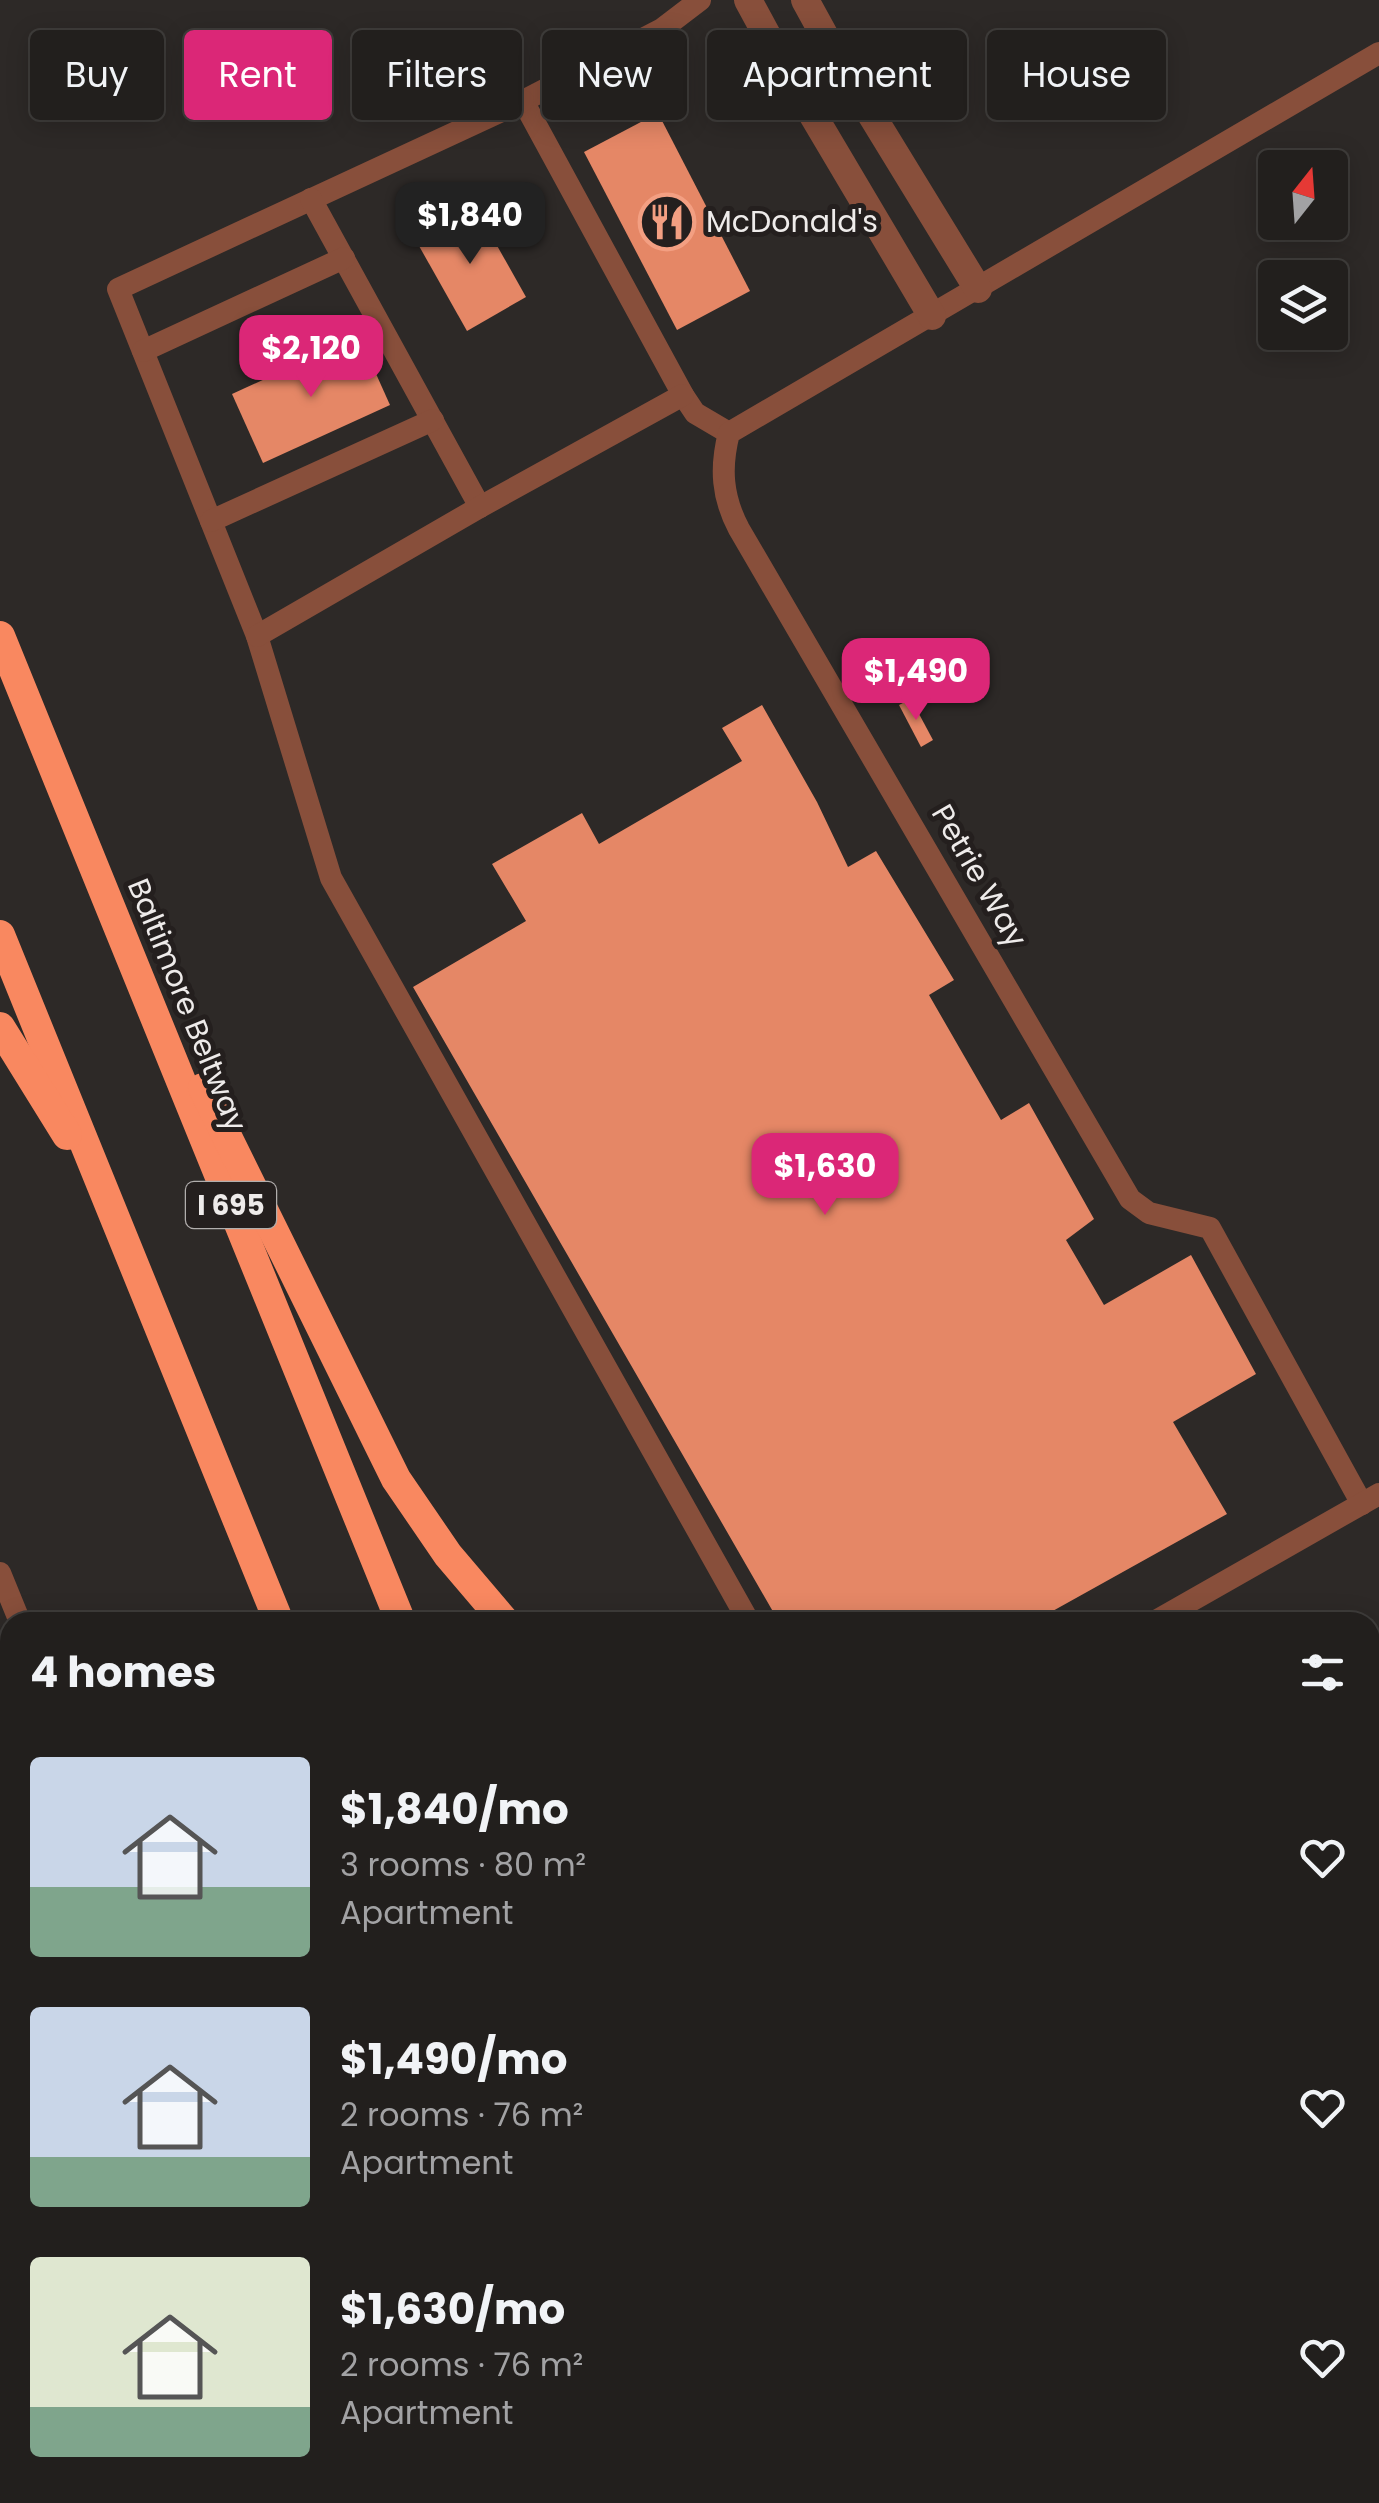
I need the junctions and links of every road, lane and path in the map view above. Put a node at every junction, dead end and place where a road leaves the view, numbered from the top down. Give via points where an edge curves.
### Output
1 (700, 0) edge
2 (748, 0) edge
3 (805, 0) edge
4 (1379, 53) edge
5 (523, 101) junction
6 (311, 199) junction
7 (344, 258) junction
8 (978, 289) junction
9 (932, 316) junction
10 (143, 351) junction
11 (683, 396) junction
12 (433, 420) junction
13 (728, 433) junction
14 (480, 507) junction
15 (211, 521) junction
16 (0, 636) edge
17 (257, 636) junction
18 (94, 868) junction
19 (0, 935) edge
20 (0, 1027) edge
21 (114, 1211) junction
22 (210, 1454) junction
23 (1370, 1499) edge
24 (0, 1573) edge
25 (16, 1612) edge
26 (254, 1612) edge
27 (275, 1612) edge
28 (398, 1612) edge
29 (497, 1612) edge
30 (743, 1612) edge
31 (1172, 1612) edge

1 - 5 lane via 662,29
2 - 9 street
3 - 8 street
4 - 8 lane
5 - 6 lane
5 - 11 lane
6 - 7 lane
6 - 10 lane via 118,289
7 - 10 lane
7 - 12 lane
8 - 9 lane
9 - 13 lane
10 - 15 lane
11 - 13 lane via 695,414
11 - 14 lane
12 - 14 lane
12 - 15 lane
13 - 23 lane, Petrie Way via 721,462 730,511 1130,1199 1149,1213 1210,1228
14 - 17 lane
15 - 17 lane
16 - 18 highway, Baltimore Beltway / I 695
17 - 30 lane via 331,878
18 - 28 highway, Baltimore Beltway / I 695
18 - 29 highway via 396,1479
19 - 21 highway
20 - 21 highway
21 - 22 highway
22 - 26 highway
22 - 27 highway
23 - 31 lane
24 - 25 lane

